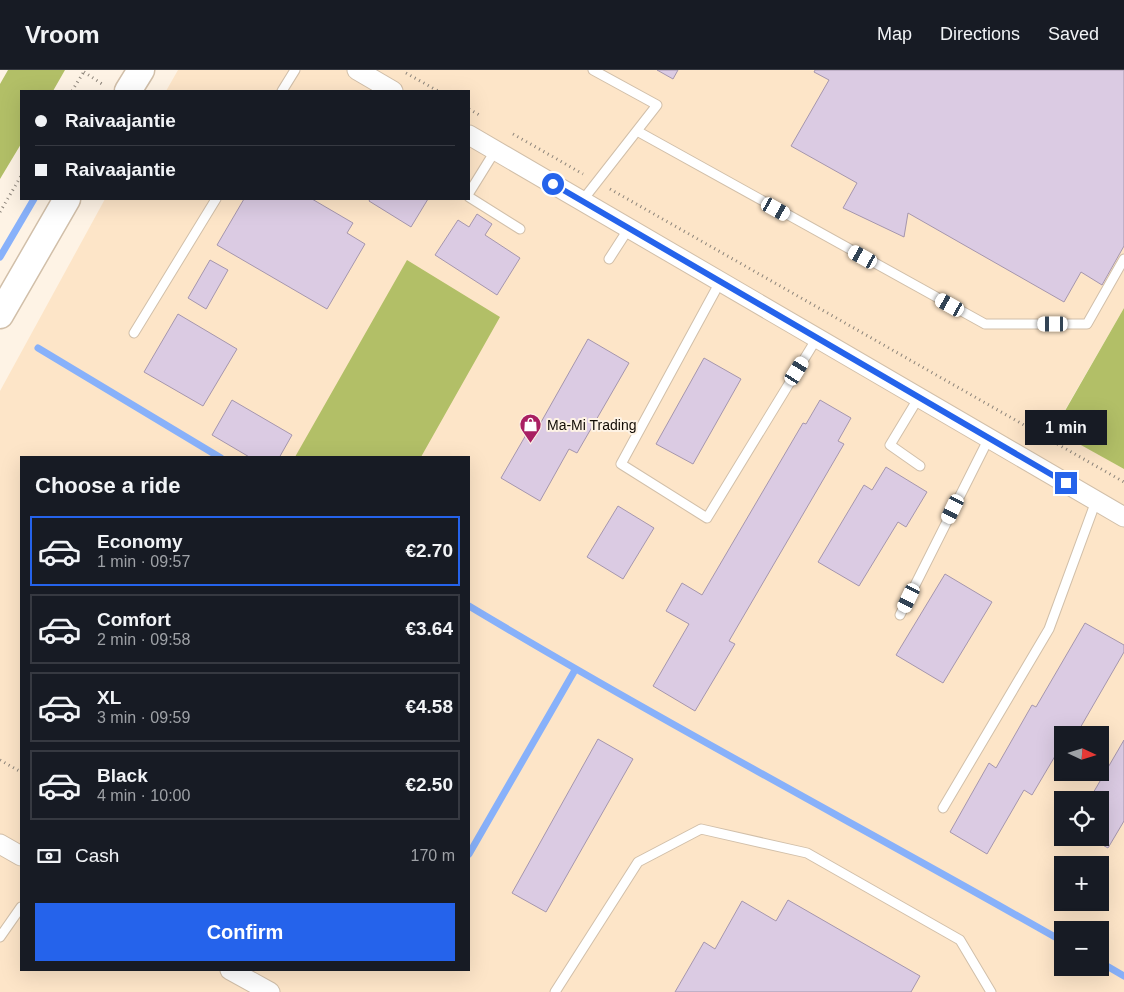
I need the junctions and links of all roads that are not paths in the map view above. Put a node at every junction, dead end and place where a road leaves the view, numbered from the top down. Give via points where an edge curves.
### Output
1 (141, 70) edge
2 (295, 70) edge
3 (357, 70) edge
4 (593, 70) edge
5 (129, 90) edge
6 (283, 90) edge
7 (391, 90) edge
8 (636, 131) junction
9 (470, 136) edge
10 (495, 151) junction
11 (470, 191) edge
12 (470, 198) edge
13 (66, 200) edge
14 (215, 200) edge
15 (582, 201) junction
16 (629, 228) junction
17 (520, 229) dead end
18 (609, 259) dead end
19 (1124, 259) edge
20 (720, 282) junction
21 (0, 315) edge
22 (134, 333) dead end
23 (817, 338) junction
24 (919, 398) junction
25 (989, 438) junction
26 (920, 466) dead end
27 (1096, 501) junction
28 (1124, 517) edge
29 (900, 615) dead end
30 (943, 808) dead end
31 (0, 844) edge
32 (20, 855) edge
33 (20, 908) edge
34 (0, 937) edge
35 (232, 971) edge
36 (270, 992) edge
37 (555, 992) edge
38 (991, 992) edge

1 - 5 main road
2 - 6 lane
3 - 7 street
4 - 8 lane via 657,105
8 - 15 lane
8 - 19 lane via 985,324 1087,324
9 - 10 street
10 - 11 lane
10 - 15 street
12 - 17 lane
13 - 21 main road
14 - 22 lane
15 - 16 street
16 - 18 lane
16 - 20 street
20 - 23 street
20 - 23 lane via 621,464 706,518
23 - 24 street
24 - 25 street
24 - 26 lane via 890,445
25 - 27 street
25 - 29 lane
27 - 28 street
27 - 30 lane via 1049,629
31 - 32 street
33 - 34 lane
35 - 36 street
37 - 38 lane via 638,862 701,829 806,853 960,940

